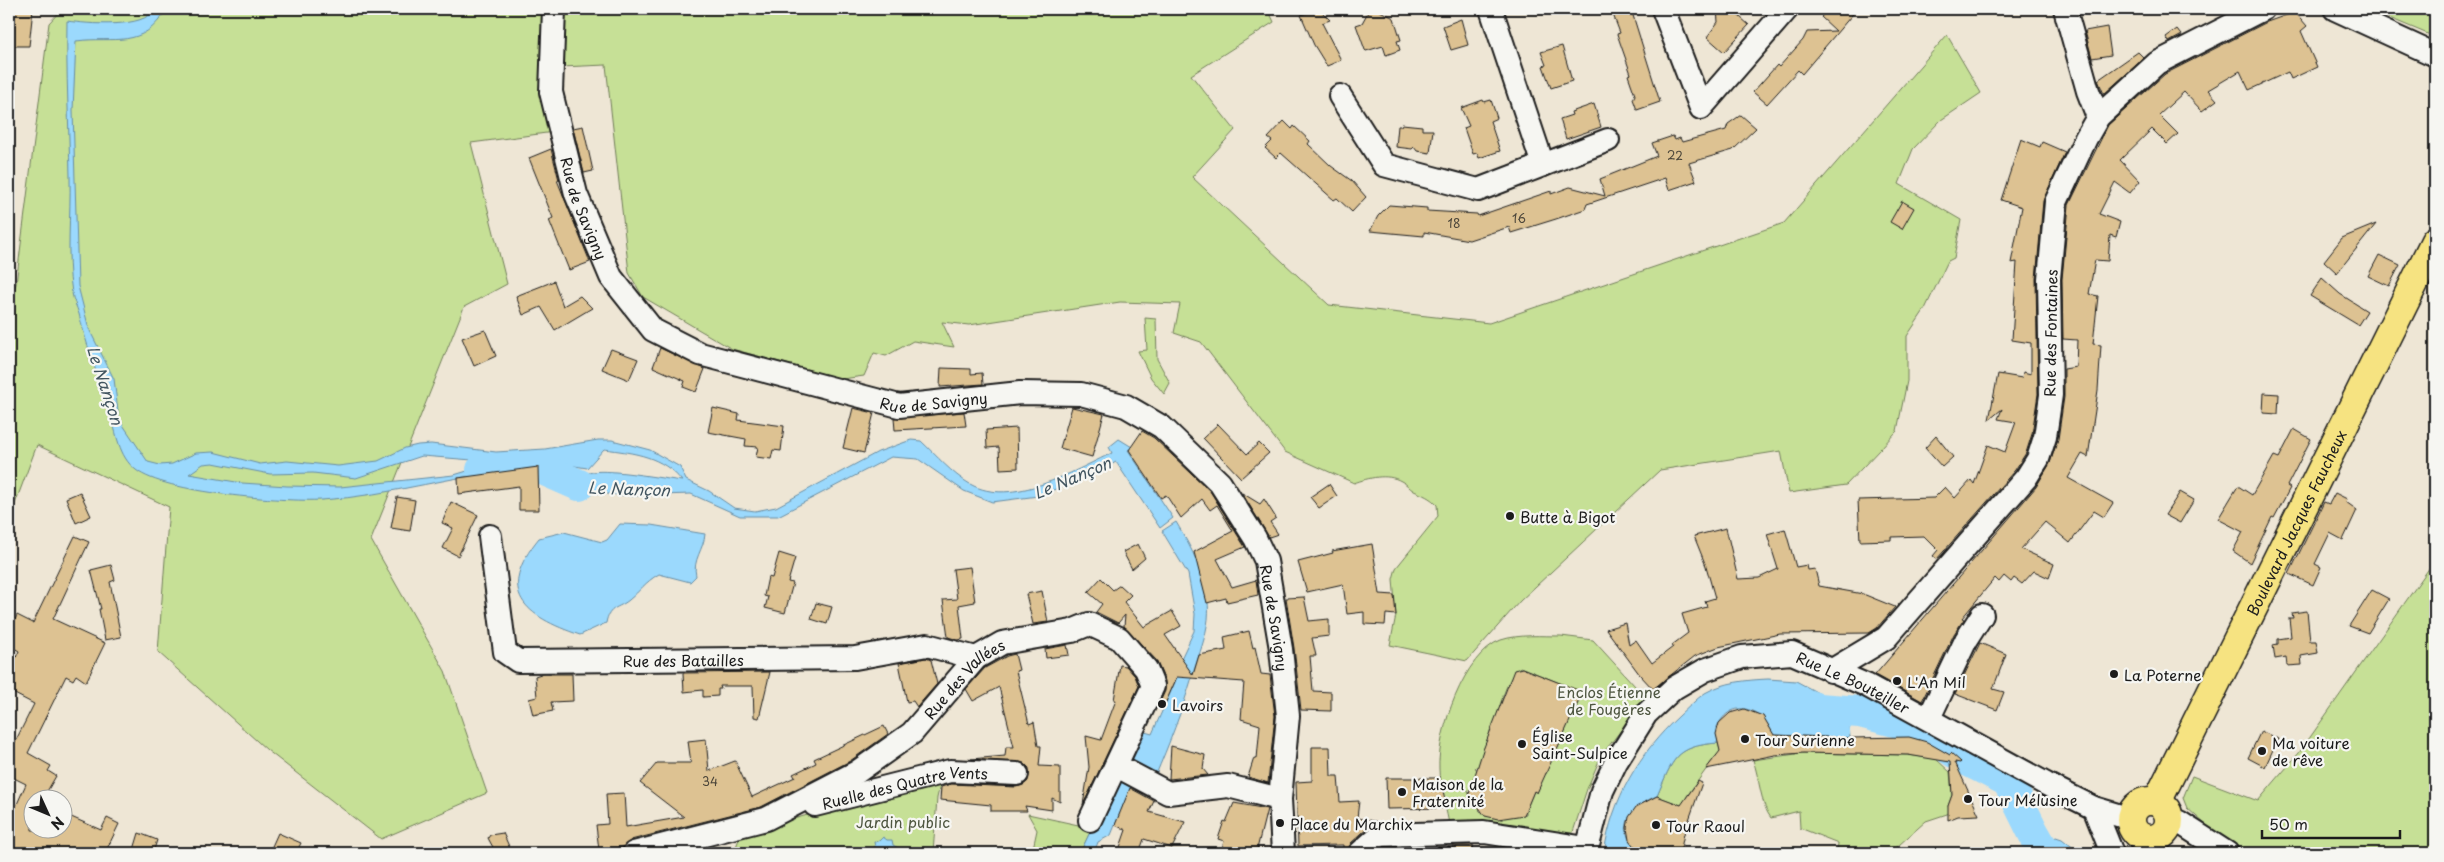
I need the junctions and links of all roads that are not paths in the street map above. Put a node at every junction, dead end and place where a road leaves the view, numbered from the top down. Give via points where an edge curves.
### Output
1 (554, 9) edge
2 (1491, 9) edge
3 (1663, 9) edge
4 (1787, 9) edge
5 (2065, 9) edge
6 (2263, 9) edge
7 (2335, 9) edge
8 (2435, 55) edge
9 (1340, 96) dead end
10 (2098, 117) junction
11 (1608, 140) dead end
12 (1543, 164) junction
13 (2435, 241) edge
14 (490, 536) dead end
15 (1982, 615) dead end
16 (976, 658) junction
17 (1831, 671) junction
18 (1929, 718) junction
19 (1120, 768) junction
20 (1017, 774) dead end
21 (1280, 794) junction
22 (2094, 808) junction
23 (2163, 810) junction
24 (766, 819) junction
25 (1090, 820) dead end
26 (2134, 836) edge
27 (1586, 850) edge
28 (634, 853) edge
29 (1283, 853) edge
30 (1360, 853) edge
31 (2112, 853) edge
32 (2227, 853) edge

1 - 21 street, Rue de Savigny via 551,92 576,194 612,277 653,330 700,354 898,406 1020,394 1081,394 1126,406 1162,427 1215,478 1255,538 1266,561 1288,716
2 - 12 street
3 - 4 street via 1701,108
5 - 10 street
6 - 10 street, Rue des Fontaines via 2158,63
7 - 8 street
9 - 12 street via 1384,165 1478,190
10 - 17 street, Rue des Fontaines via 2056,202 2049,279 2051,395 2038,459 2026,478 1886,638
11 - 12 street
13 - 23 main road, Boulevard Jacques Faucheux
14 - 16 street, Rue des Batailles via 505,652 518,661 855,658 927,645
15 - 18 street, Rue Le Bouteiller via 1966,640
16 - 19 street, Rue des Vallées via 1002,643 1089,624 1118,638 1146,669 1153,686
16 - 24 street, Rue des Vallées via 912,733 857,772
17 - 18 street, Rue Le Bouteiller via 1866,685
17 - 27 street, Rue Le Bouteiller via 1792,653 1742,657 1705,670 1674,688 1646,714 1616,762 1602,791
18 - 22 street, Rue Le Bouteiller
19 - 21 street via 1168,793 1228,786
19 - 25 street, Rue des Vallées
20 - 24 street, Ruelle des Quatre Vents via 950,771 847,795
21 - 29 street
22 - 26 street, Rue Le Bouteiller
22 - 31 street
23 - 26 main road via 2146,802 2135,808
23 - 32 street
24 - 28 street, Rue des Vallées
27 - 30 street via 1484,832 1452,832 1380,835

